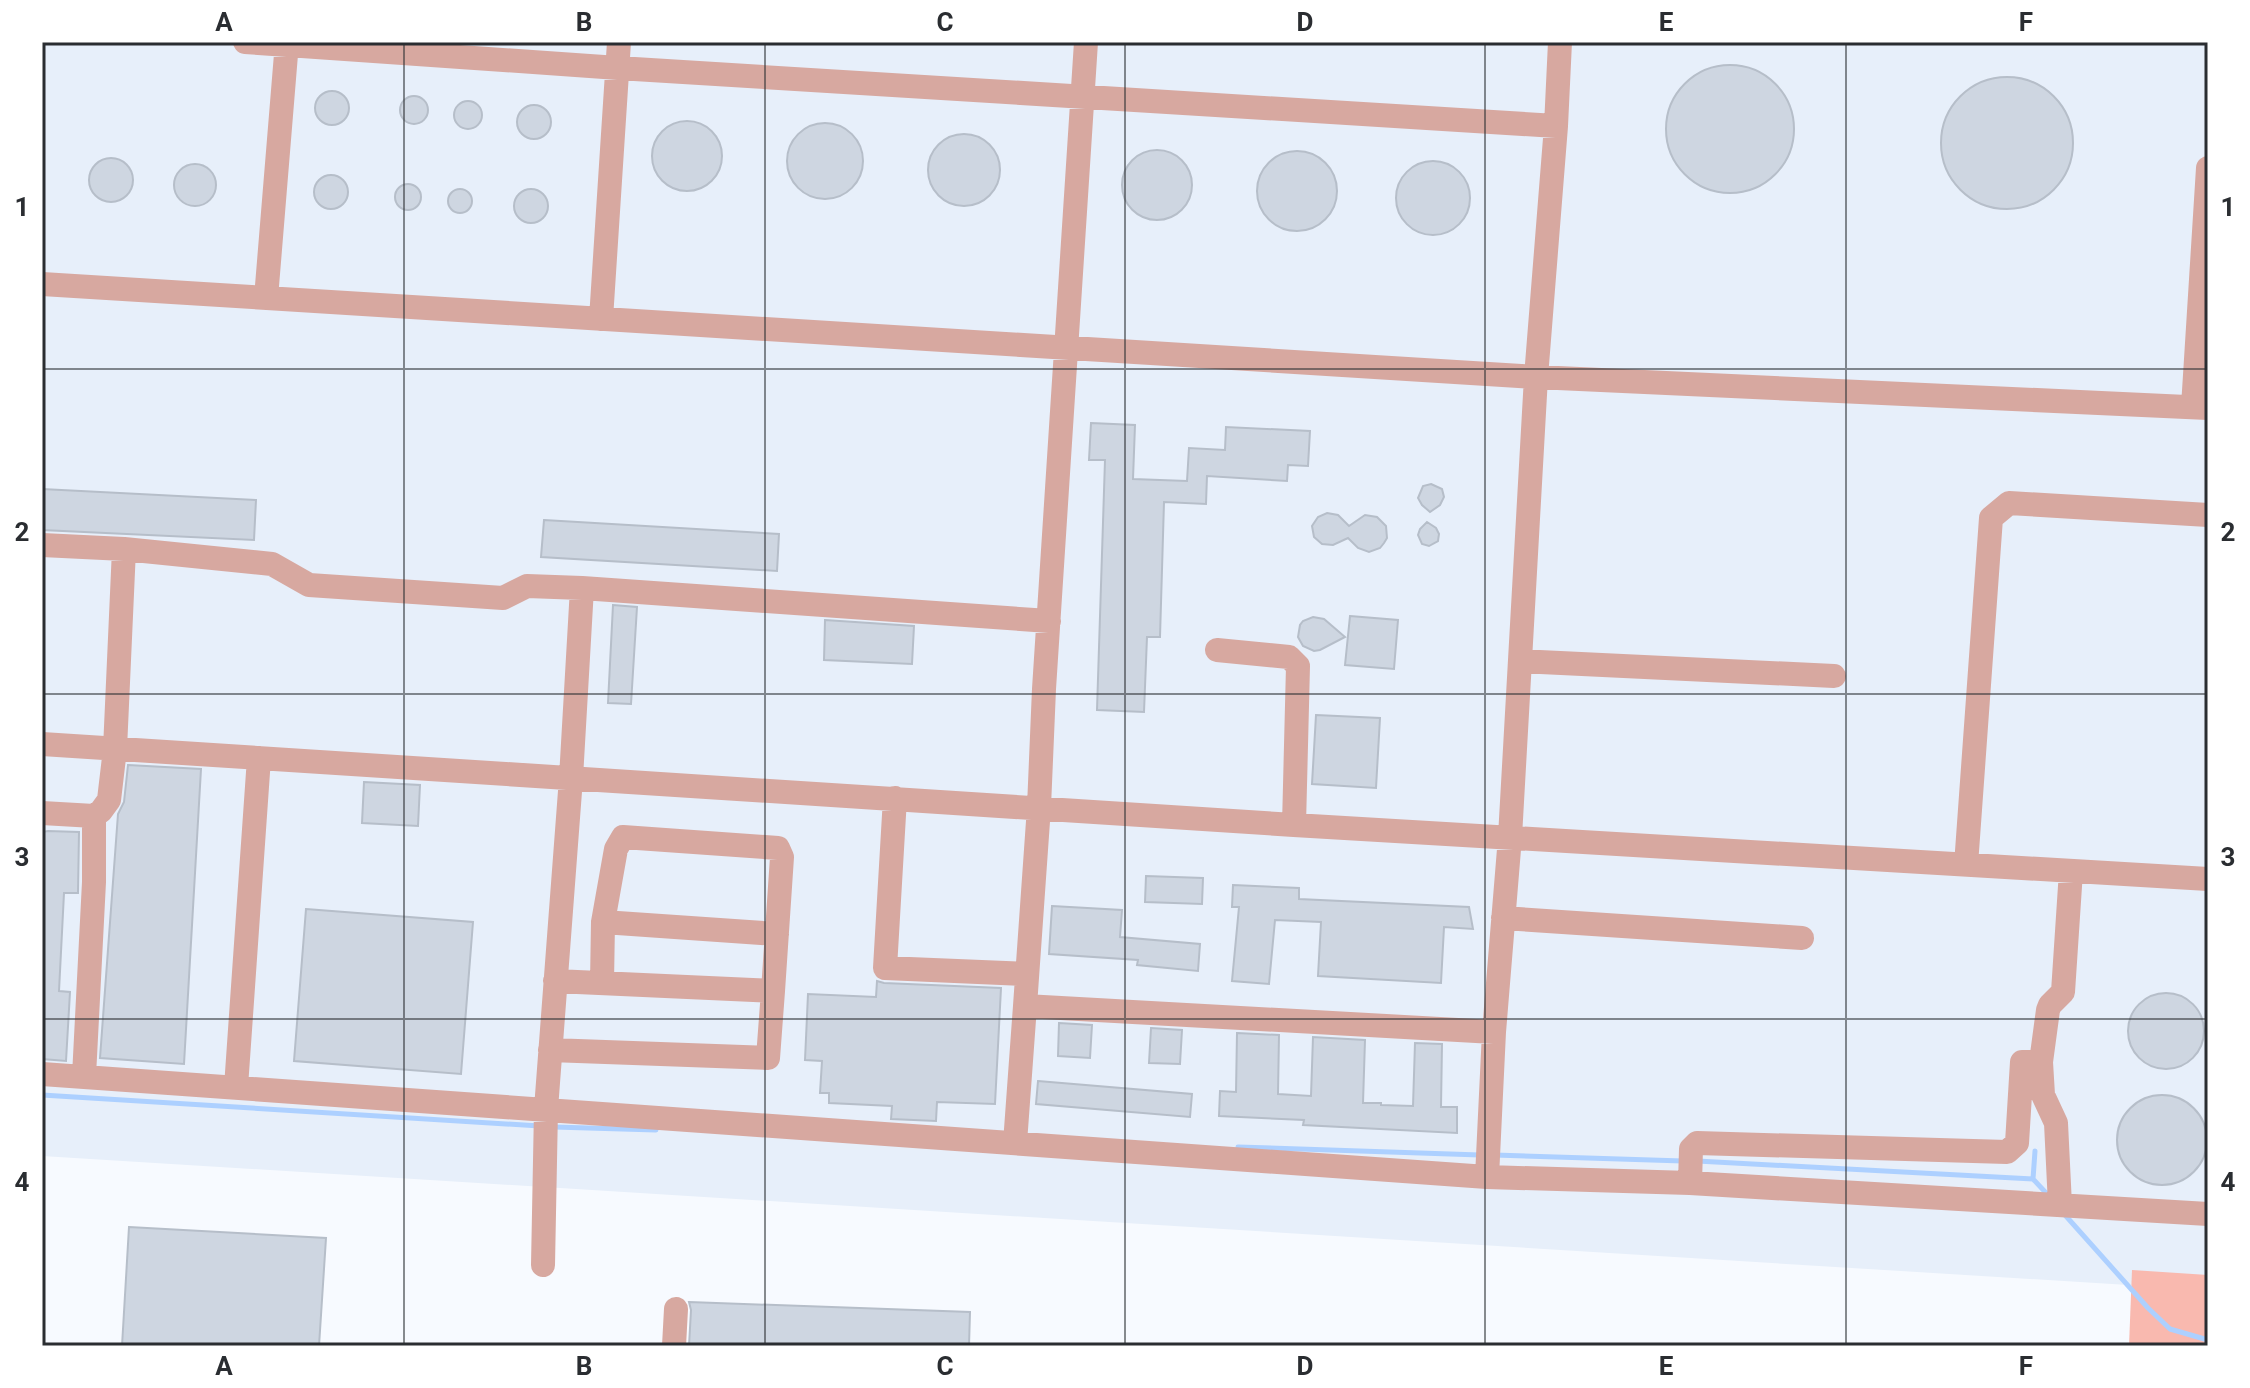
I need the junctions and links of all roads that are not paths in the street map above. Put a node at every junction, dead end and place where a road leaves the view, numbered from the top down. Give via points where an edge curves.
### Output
1 (245, 42) edge
2 (619, 42) edge
3 (1086, 42) edge
4 (1560, 42) edge
5 (287, 43) edge
6 (618, 68) junction
7 (1083, 96) junction
8 (1556, 126) junction
9 (2208, 168) edge
10 (42, 284) edge
11 (266, 298) junction
12 (601, 319) junction
13 (1067, 348) junction
14 (1536, 377) junction
15 (2200, 408) edge
16 (2208, 515) edge
17 (42, 545) edge
18 (124, 549) junction
19 (582, 588) junction
20 (1049, 621) junction
21 (1217, 650) dead end
22 (1520, 661) junction
23 (1834, 676) dead end
24 (42, 744) edge
25 (115, 749) junction
26 (259, 758) junction
27 (571, 778) junction
28 (895, 798) junction
29 (1039, 807) junction
30 (42, 813) edge
31 (94, 816) junction
32 (1294, 825) junction
33 (1510, 837) junction
34 (1966, 865) junction
35 (2071, 871) junction
36 (2208, 879) edge
37 (1503, 918) junction
38 (603, 922) junction
39 (777, 934) junction
40 (1802, 938) dead end
41 (1027, 974) junction
42 (555, 981) junction
43 (602, 983) junction
44 (773, 991) junction
45 (1025, 1006) junction
46 (1494, 1032) junction
47 (550, 1050) junction
48 (2041, 1062) junction
49 (42, 1074) edge
50 (84, 1076) junction
51 (236, 1087) junction
52 (546, 1109) junction
53 (1015, 1143) junction
54 (1487, 1177) junction
55 (1690, 1183) junction
56 (2060, 1205) junction
57 (2208, 1214) edge
58 (543, 1265) dead end
59 (676, 1309) dead end
60 (674, 1346) edge

1 - 5 lane
2 - 6 lane
3 - 7 lane
4 - 8 lane
5 - 6 lane
5 - 11 lane
6 - 7 lane
6 - 12 lane
7 - 8 lane
7 - 13 lane
8 - 14 lane
9 - 15 lane
10 - 11 lane
11 - 12 lane
12 - 13 lane
13 - 14 lane
13 - 20 lane
14 - 15 lane
14 - 22 lane
16 - 34 lane via 2009,503 1991,518
17 - 18 lane
18 - 19 lane via 272,564 309,585 503,598 527,586
18 - 25 lane
19 - 20 lane
19 - 27 lane
20 - 29 lane
21 - 32 lane via 1289,657 1298,666
22 - 23 lane
22 - 33 lane
24 - 25 lane
25 - 26 lane
25 - 31 lane via 109,800
26 - 27 lane
26 - 51 lane
27 - 28 lane
27 - 42 lane
28 - 29 lane
28 - 41 lane via 885,968
29 - 32 lane
29 - 41 lane
30 - 31 lane
31 - 50 lane
32 - 33 lane
33 - 34 lane
33 - 37 lane
34 - 35 lane
35 - 36 lane
35 - 48 lane via 2063,992 2048,1010
37 - 40 lane
37 - 46 lane
38 - 39 lane
38 - 39 lane via 616,849 623,837 778,848 782,857
38 - 43 lane
39 - 44 lane
41 - 45 lane
42 - 43 lane
42 - 47 lane
43 - 44 lane
44 - 47 lane via 768,1058
45 - 46 lane
45 - 53 lane
46 - 54 lane
47 - 52 lane
48 - 55 lane via 2022,1062 2017,1143 2007,1152 1697,1143 1691,1149
48 - 56 lane via 2043,1095 2056,1123
49 - 50 lane
50 - 51 lane
51 - 52 lane
52 - 53 lane
52 - 58 lane
53 - 54 lane
54 - 55 lane
55 - 56 lane
56 - 57 lane
59 - 60 lane

